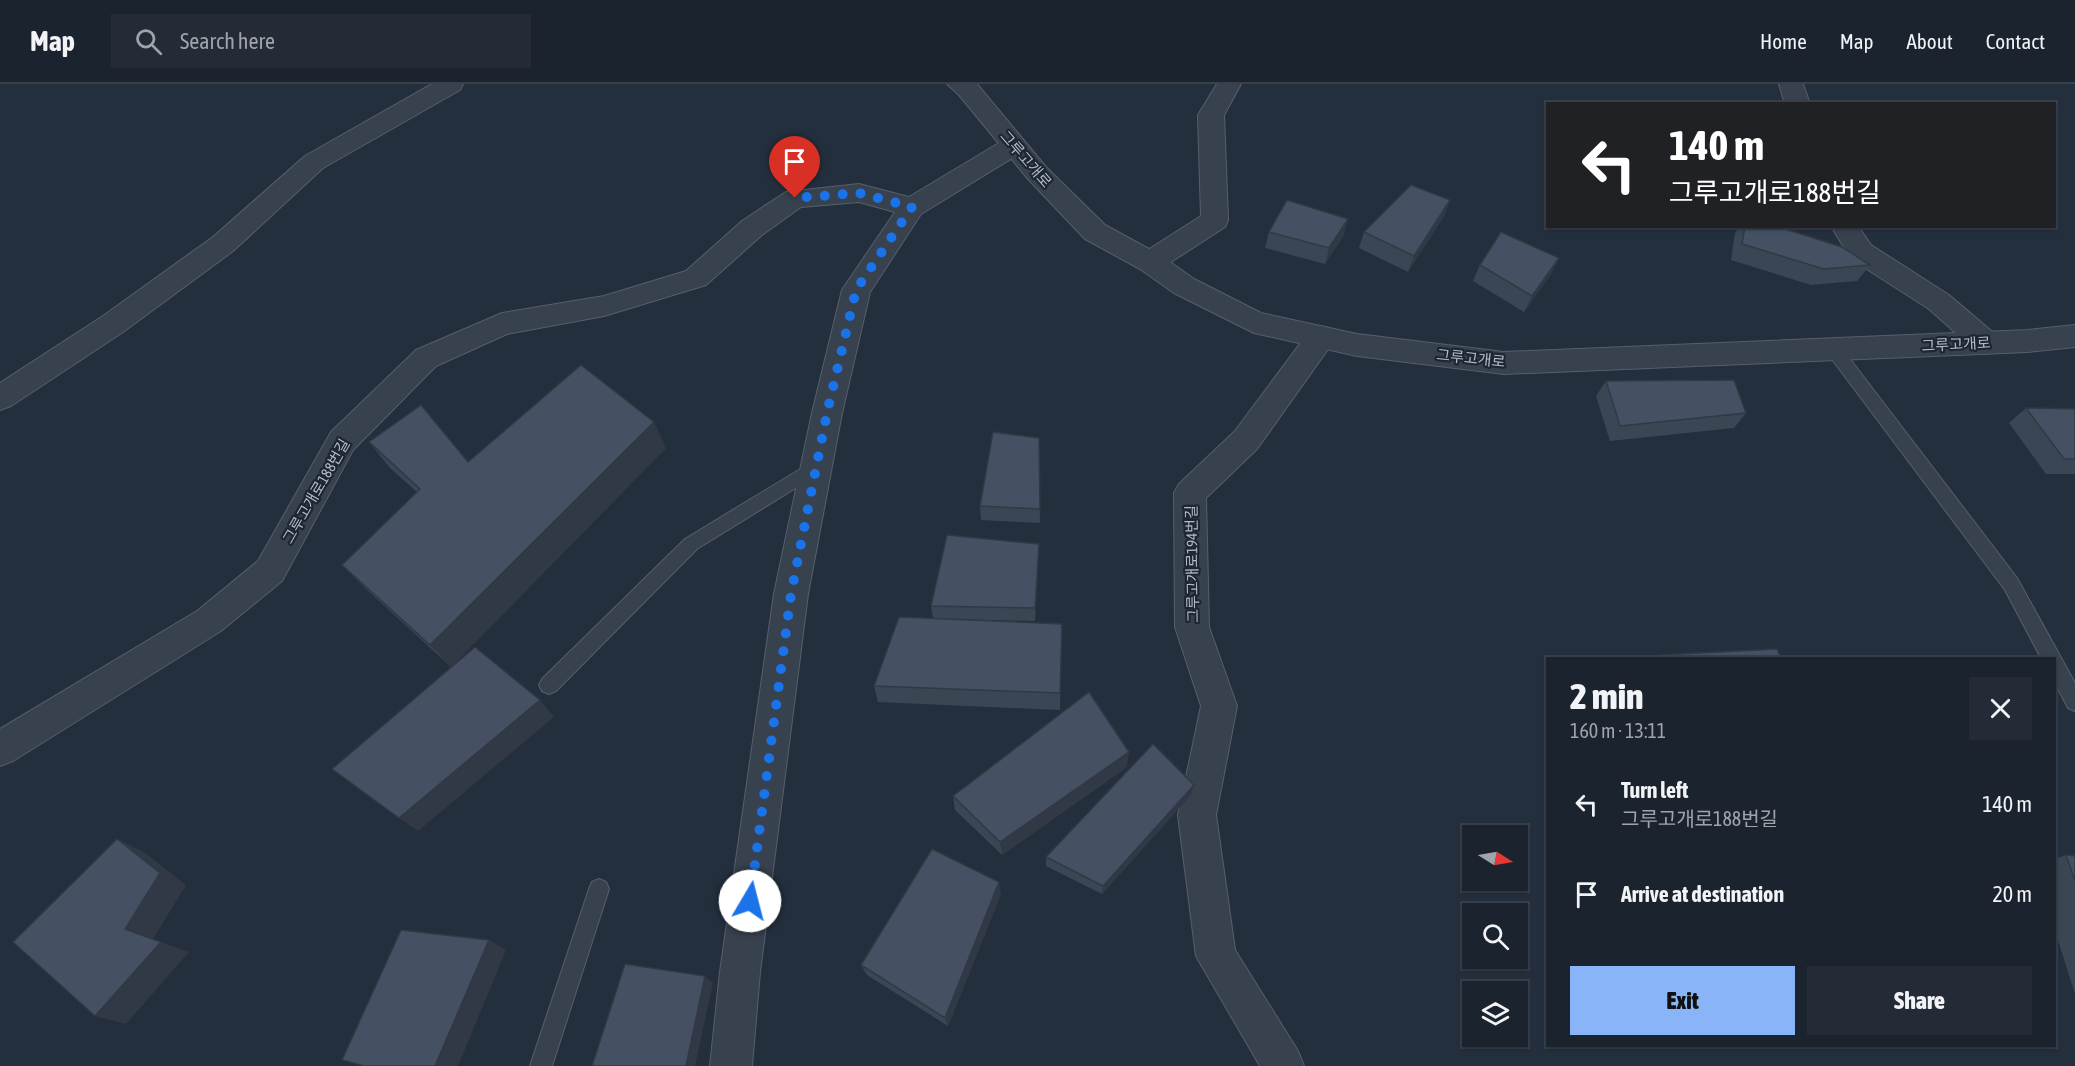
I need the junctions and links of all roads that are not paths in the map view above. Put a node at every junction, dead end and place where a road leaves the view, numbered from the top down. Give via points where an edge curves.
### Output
1 (452, 84) edge
2 (959, 84) edge
3 (1229, 84) edge
4 (1791, 84) edge
5 (1797, 102) edge
6 (1013, 146) junction
7 (912, 207) junction
8 (1845, 228) edge
9 (1150, 262) junction
10 (2075, 336) edge
11 (1321, 337) junction
12 (1986, 343) junction
13 (1834, 350) junction
14 (0, 398) edge
15 (817, 466) junction
16 (2050, 657) edge
17 (2056, 667) edge
18 (549, 685) dead end
19 (2075, 702) edge
20 (0, 749) edge
21 (599, 889) dead end
22 (541, 1066) edge
23 (731, 1066) edge
24 (1283, 1066) edge

1 - 14 street via 314,162 223,244 113,324
2 - 6 street, 그루고개로 via 968,89
3 - 9 street via 1211,115 1215,220
4 - 5 street
6 - 7 street
6 - 9 street, 그루고개로 via 1095,232
7 - 15 street via 856,290
7 - 20 street, 그루고개로188번길 via 859,193 795,198 752,228 696,278 604,306 502,324 426,358 342,441 270,571 209,621
8 - 12 street via 1861,252 1939,302
9 - 11 street, 그루고개로 via 1184,286 1254,322
10 - 12 street, 그루고개로
11 - 13 street, 그루고개로 via 1504,363
11 - 24 street, 그루고개로194번길 via 1246,440 1190,493 1192,627 1219,706 1197,815 1216,956
12 - 13 street, 그루고개로
13 - 16 lane via 2011,584
15 - 18 lane via 691,544
15 - 23 street via 791,594
17 - 19 lane
21 - 22 lane

